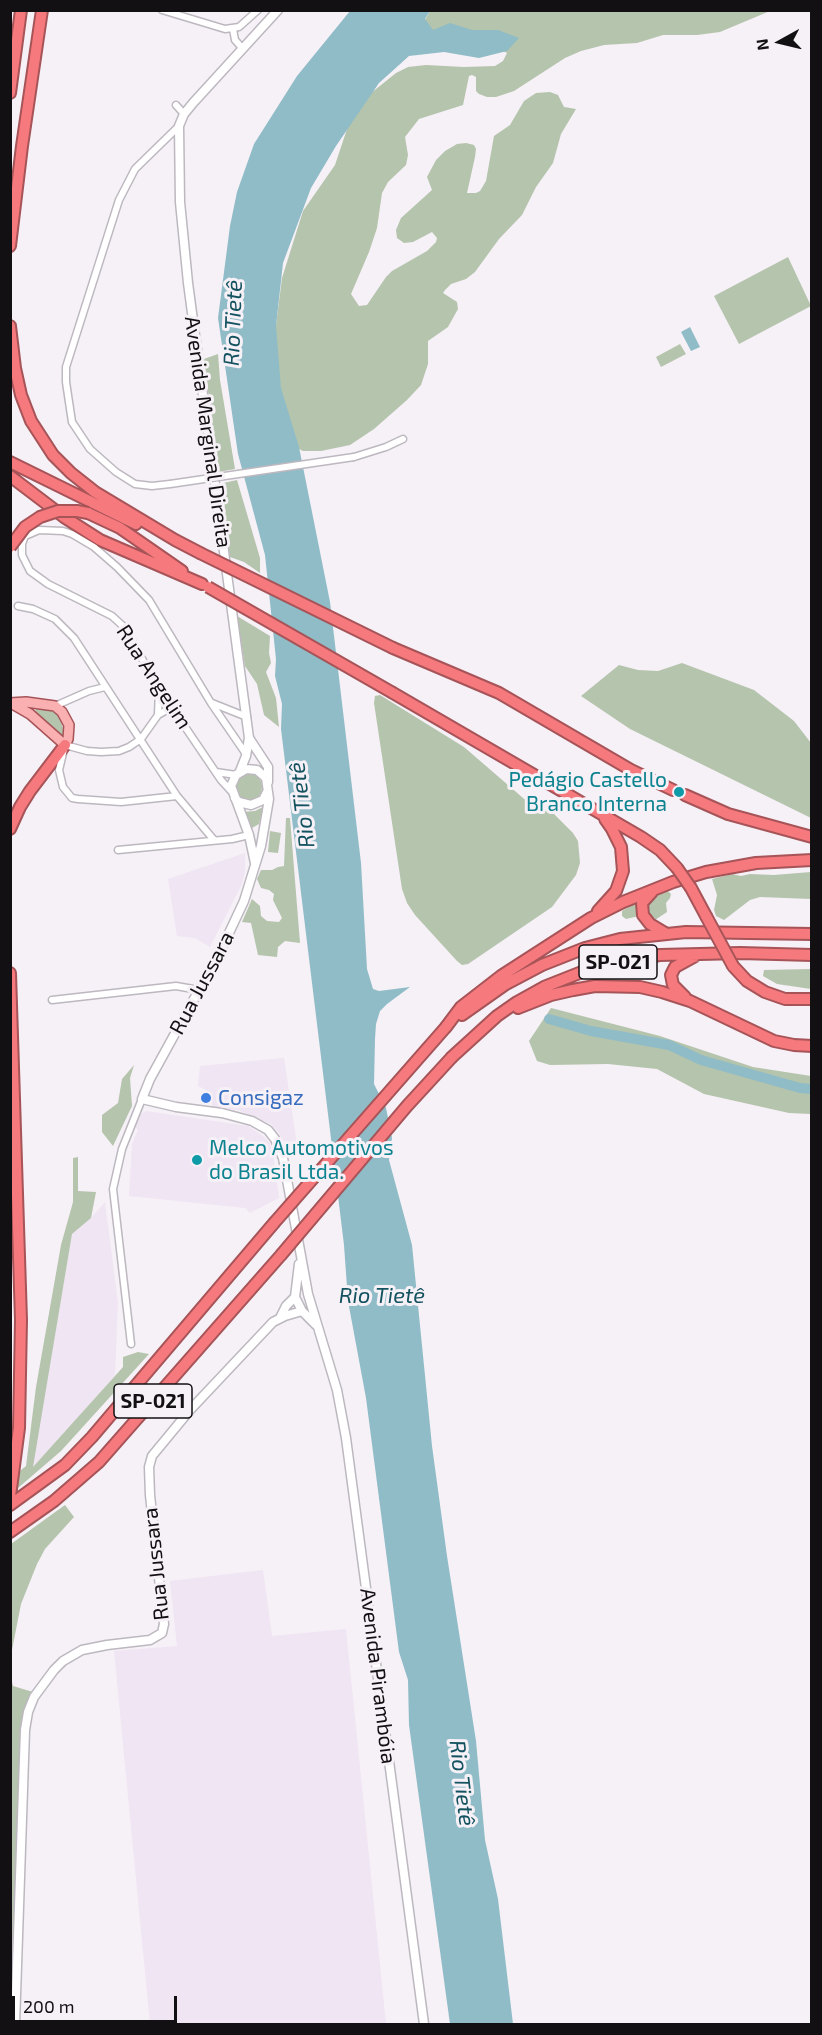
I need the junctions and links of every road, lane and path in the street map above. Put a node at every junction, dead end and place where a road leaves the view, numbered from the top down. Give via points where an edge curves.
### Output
1 (21, 10) edge
2 (42, 10) edge
3 (162, 10) edge
4 (258, 10) edge
5 (278, 10) edge
6 (233, 29) junction
7 (243, 49) junction
8 (10, 93) edge
9 (176, 105) dead end
10 (184, 114) junction
11 (179, 126) junction
12 (10, 246) edge
13 (10, 326) edge
14 (403, 439) dead end
15 (10, 462) edge
16 (10, 476) edge
17 (178, 542) junction
18 (10, 547) edge
19 (205, 585) junction
20 (18, 606) dead end
21 (105, 687) junction
22 (158, 687) junction
23 (11, 703) edge
24 (34, 703) junction
25 (211, 703) junction
26 (56, 706) junction
27 (172, 707) junction
28 (30, 714) junction
29 (158, 715) junction
30 (247, 717) junction
31 (135, 731) junction
32 (147, 731) junction
33 (232, 735) junction
34 (249, 738) junction
35 (141, 739) junction
36 (65, 745) junction
37 (129, 747) junction
38 (246, 754) junction
39 (216, 771) junction
40 (238, 773) junction
41 (268, 786) junction
42 (673, 790) dead end
43 (233, 795) junction
44 (685, 795) dead end
45 (177, 796) junction
46 (600, 815) junction
47 (10, 829) edge
48 (263, 829) junction
49 (249, 835) junction
50 (812, 837) edge
51 (214, 840) junction
52 (118, 850) dead end
53 (812, 860) edge
54 (255, 863) junction
55 (656, 888) junction
56 (591, 918) junction
57 (665, 933) junction
58 (812, 934) edge
59 (697, 954) junction
60 (812, 955) edge
61 (10, 973) edge
62 (199, 990) junction
63 (812, 999) edge
64 (52, 1000) dead end
65 (690, 1001) junction
66 (464, 1010) junction
67 (497, 1016) junction
68 (812, 1046) edge
69 (142, 1099) junction
70 (300, 1258) junction
71 (295, 1297) junction
72 (309, 1299) junction
73 (302, 1311) junction
74 (280, 1318) junction
75 (319, 1329) junction
76 (131, 1344) dead end
77 (10, 1496) edge
78 (10, 1505) edge
79 (10, 1532) edge
80 (15, 2025) edge
81 (424, 2025) edge

1 - 8 highway
2 - 12 highway
3 - 6 street
4 - 6 street
5 - 7 main road
6 - 7 street via 235,40
7 - 10 main road
9 - 10 street
10 - 11 main road
11 - 14 street, bridge via 135,169 118,200 66,366 72,422 90,448 125,479 152,486 354,457
11 - 30 main road, Avenida Marginal Direita via 180,202 188,283
13 - 17 highway via 21,395 45,444 85,485
15 - 17 highway
16 - 19 highway via 100,540
17 - 42 highway, bridge via 393,648 499,693 631,771
18 - 19 highway, bridge via 25,527 40,517 67,510 88,513 120,528
19 - 46 highway, bridge
20 - 21 street via 33,609 63,627 86,653
21 - 26 street
21 - 31 street
22 - 25 street, Rua Angelim via 119,621 30,571 22,555 25,536 39,530 63,531 105,555 142,592 162,619
22 - 27 street, Rua Angelim
22 - 29 street
23 - 24 main road
23 - 28 main road
24 - 26 main road
24 - 28 main road
25 - 30 street
25 - 33 street
26 - 36 main road via 69,725
27 - 29 street
27 - 39 street, Rua Angelim
28 - 36 main road
29 - 32 street
30 - 34 main road, Avenida Marginal Direita
31 - 32 street
31 - 35 street
31 - 37 street
32 - 35 street
33 - 34 street
33 - 38 street
34 - 38 main road, Avenida Marginal Direita
34 - 41 main road, Avenida Marginal Direita via 268,767
35 - 37 street
35 - 45 street
36 - 37 street via 101,752
36 - 45 street via 59,770 63,787 72,798 121,802
36 - 47 highway via 30,791
38 - 40 main road, Avenida Marginal Direita
39 - 40 street
39 - 43 street, Rua Angelim
40 - 41 main road via 257,770
40 - 43 main road via 231,786
41 - 43 main road via 263,800 251,805 239,802
41 - 48 main road, Rua Jussara
43 - 49 main road, Rua Jussara
44 - 50 highway via 728,814
45 - 51 street
46 - 56 highway via 621,848 623,871 616,891
46 - 63 highway, bridge via 650,843 677,868 734,966 747,981 785,999
48 - 49 main road
48 - 54 main road, Rua Jussara
49 - 51 street
49 - 54 main road, Rua Jussara
51 - 52 street
53 - 55 highway via 721,869
54 - 62 main road, Rua Jussara via 238,916
55 - 56 highway
55 - 57 highway via 645,898 641,909 650,924
56 - 66 highway via 501,975
57 - 58 highway, SP-021
57 - 66 highway, SP-021 via 620,939 562,957 521,975
59 - 60 highway, SP-021
59 - 65 highway via 675,967 671,975 675,988
59 - 67 highway, SP-021 via 660,955 592,968 544,987
61 - 77 highway via 21,1320 20,1417
62 - 64 street via 176,986
62 - 69 main road, Rua Jussara
65 - 67 highway via 640,987 595,986 551,995
65 - 68 highway via 774,1041
66 - 78 highway, SP-021, bridge via 274,1223 92,1437 65,1465
67 - 79 highway, SP-021, bridge via 406,1106 105,1455 54,1501
69 - 70 main road, Rua Jussara via 241,1118 268,1130 285,1166
69 - 76 street, Rua Jussara via 122,1149 113,1189
70 - 71 main road, Rua Jussara
70 - 72 main road, Rua Jussara
71 - 72 main road via 302,1294
71 - 73 main road, Avenida Pirambóia
71 - 74 main road, Rua Jussara
72 - 73 main road
72 - 75 main road, Avenida Pirambóia
73 - 74 main road, Rua Jussara
73 - 75 main road, Avenida Pirambóia
74 - 80 main road, Rua Jussara via 190,1410 152,1456 150,1495 162,1633 150,1640 92,1648 72,1655 47,1677 28,1712
75 - 81 main road, Avenida Pirambóia via 337,1390 350,1458

